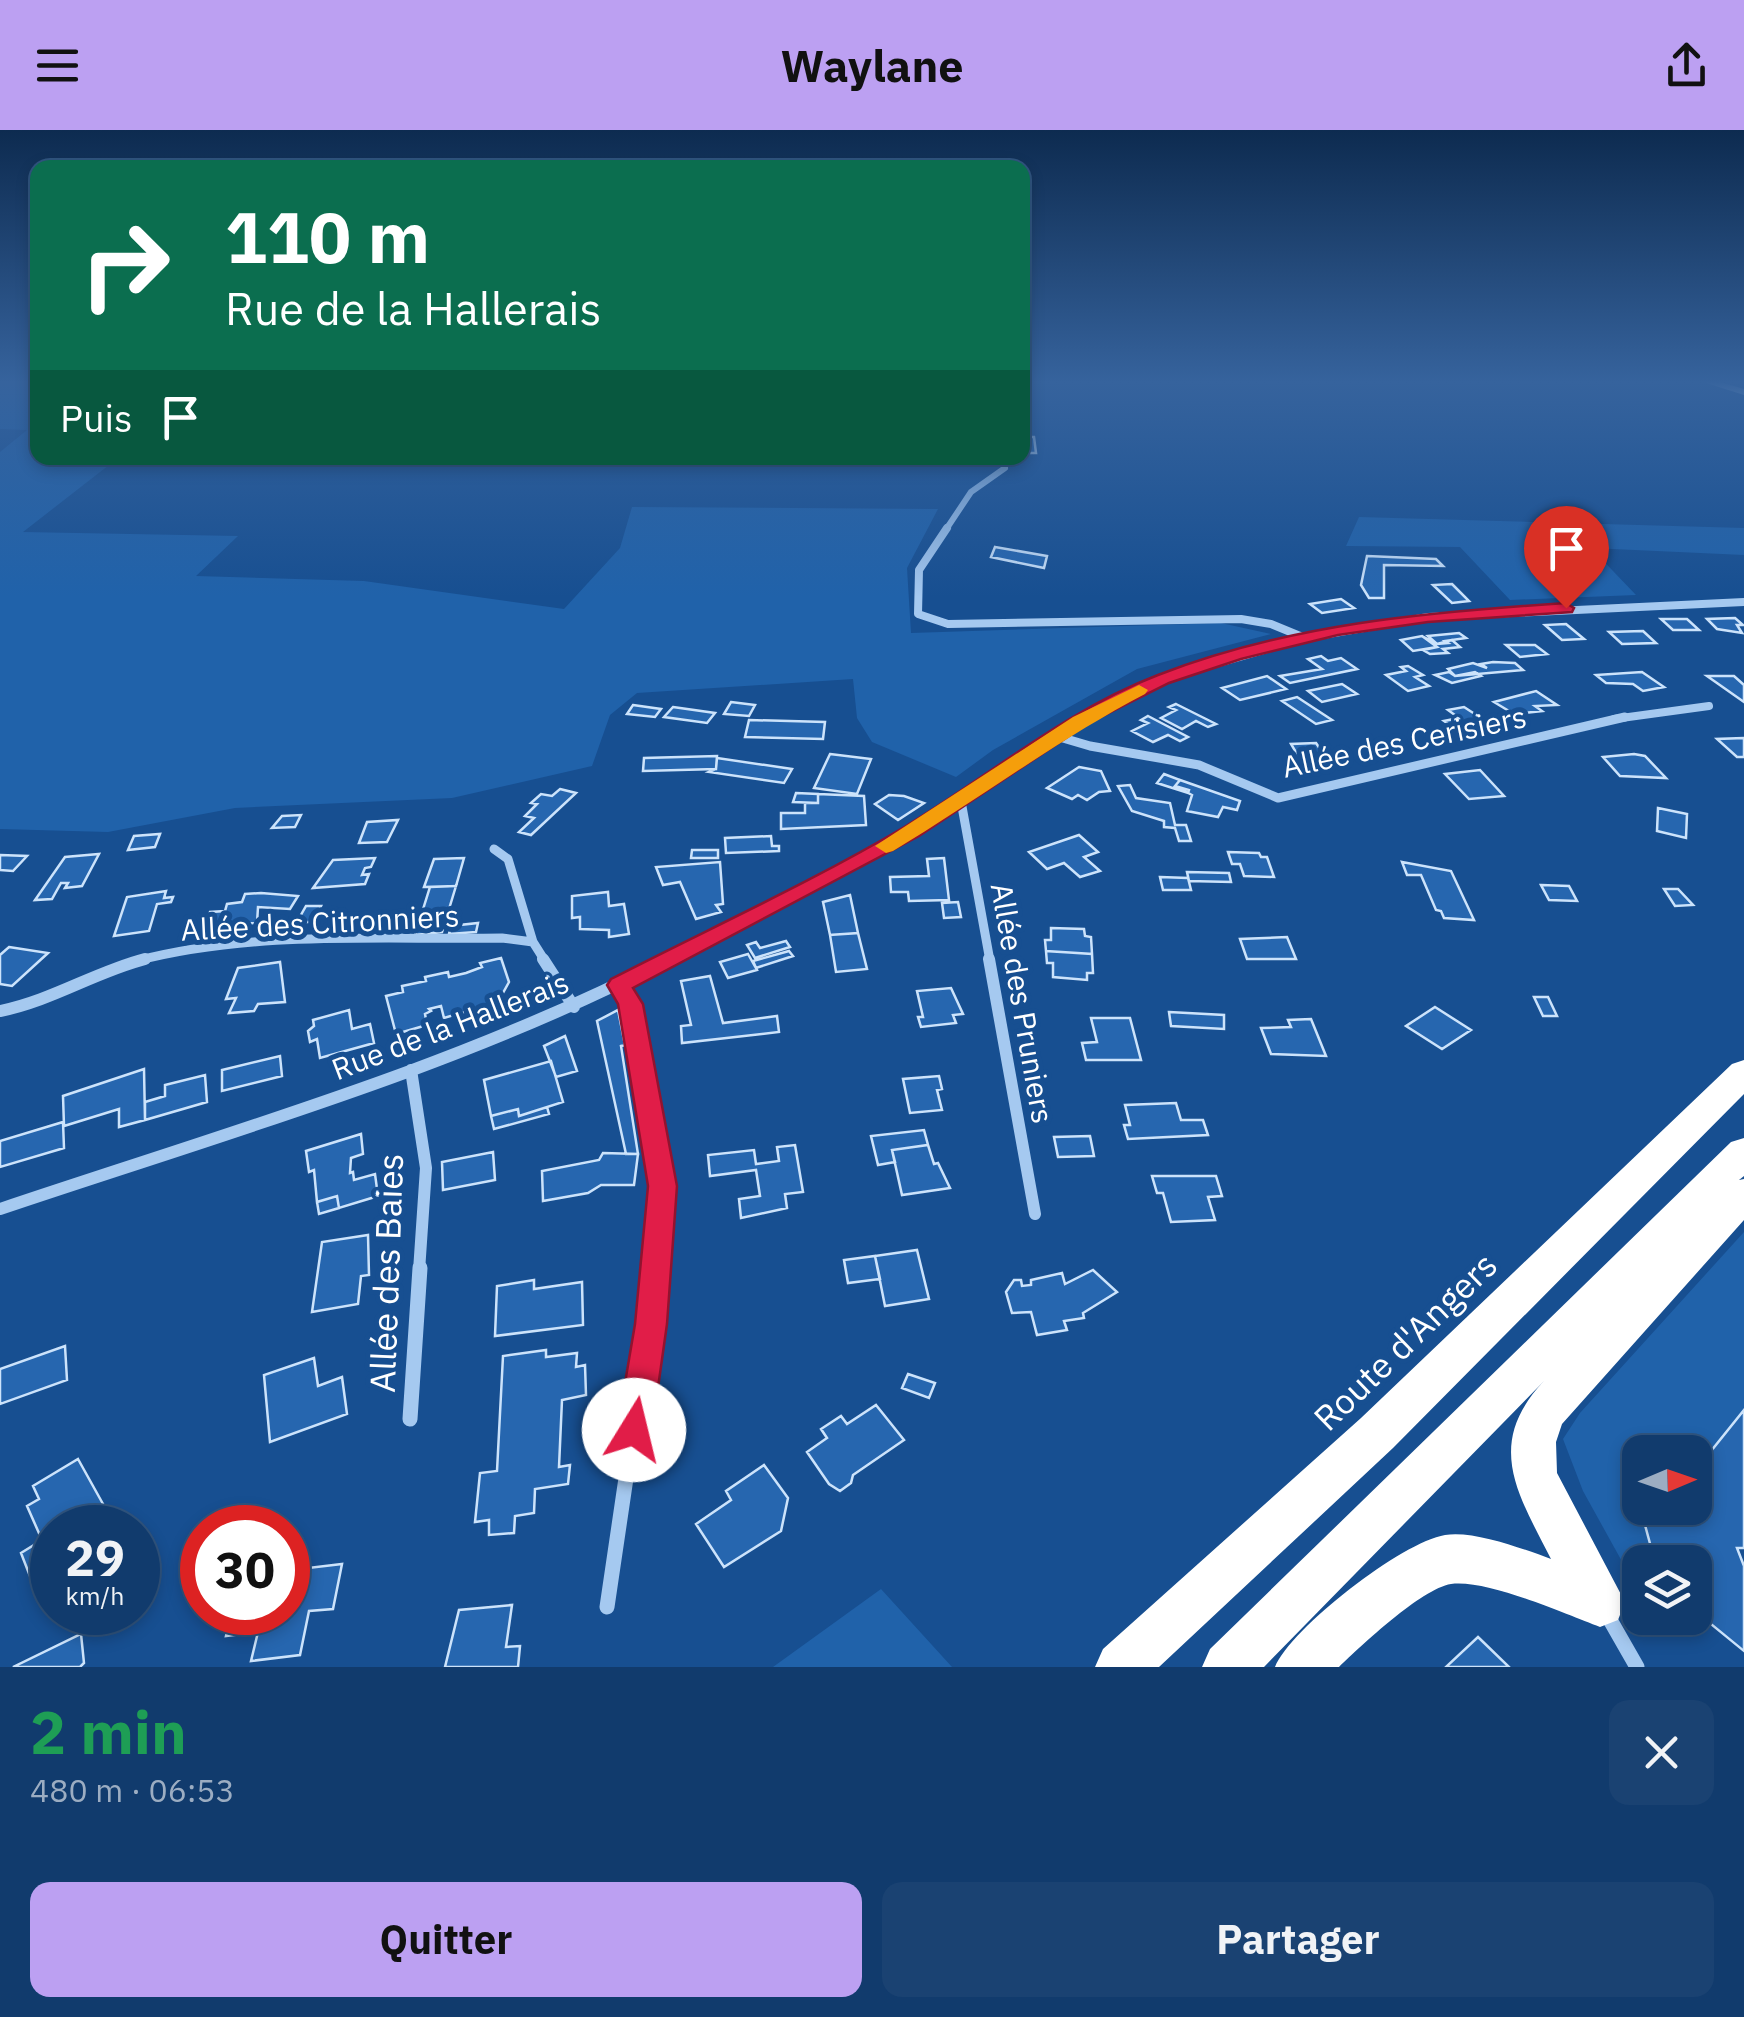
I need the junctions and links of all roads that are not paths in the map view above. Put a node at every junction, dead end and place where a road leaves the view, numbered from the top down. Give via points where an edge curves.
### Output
1 (1005, 468) dead end
2 (1744, 602) edge
3 (1305, 638) junction
4 (1709, 706) dead end
5 (1056, 736) junction
6 (961, 801) junction
7 (494, 849) dead end
8 (533, 942) junction
9 (619, 985) junction
10 (574, 1007) junction
11 (0, 1011) edge
12 (411, 1070) junction
13 (1744, 1073) edge
14 (1744, 1152) edge
15 (1744, 1194) edge
16 (0, 1209) edge
17 (1035, 1214) dead end
18 (410, 1419) dead end
19 (1600, 1602) junction
20 (607, 1607) dead end
21 (1121, 1667) edge
22 (1228, 1667) edge
23 (1302, 1667) edge
24 (1637, 1667) edge

1 - 3 street via 971,492 919,570 918,614 948,624 1241,619
2 - 3 street, Rue de la Hallerais via 1472,613
3 - 5 street, Rue de la Hallerais via 1162,679
4 - 5 street, Allée des Cerisiers via 1645,712 1278,798 1194,765 1088,748
5 - 6 street, Rue de la Hallerais
6 - 9 street, Rue de la Hallerais via 833,876
6 - 17 street, Allée des Pruniers
7 - 8 street via 508,860
8 - 10 street
8 - 11 street, Allée des Citronniers via 256,944 183,951 132,962
9 - 10 street, Rue de la Hallerais
9 - 20 street via 631,1004 662,1186 651,1324
10 - 12 street, Rue de la Hallerais
12 - 16 street, Rue de la Hallerais
12 - 18 street, Allée des Baies via 426,1168
13 - 21 highway, Route d'Angers via 1376,1433
14 - 22 highway
15 - 19 highway via 1543,1414 1533,1442 1534,1477
19 - 23 highway via 1512,1569 1446,1560 1372,1601
19 - 24 street

